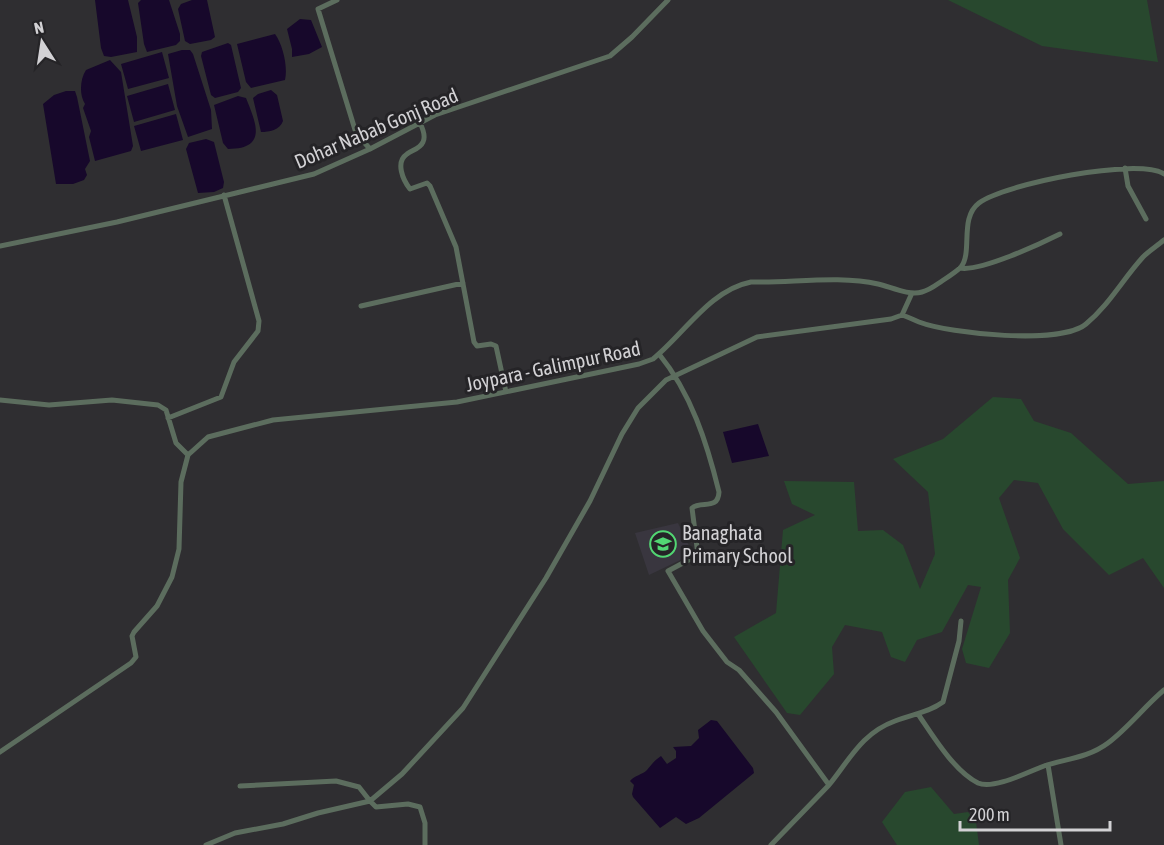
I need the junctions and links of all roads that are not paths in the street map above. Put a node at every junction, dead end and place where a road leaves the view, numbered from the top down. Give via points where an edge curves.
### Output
1 (337, 0) edge
2 (669, 0) edge
3 (420, 123) junction
4 (370, 149) junction
5 (1125, 168) junction
6 (1164, 174) edge
7 (224, 195) junction
8 (1146, 219) dead end
9 (1060, 234) dead end
10 (1164, 240) edge
11 (0, 246) edge
12 (960, 268) junction
13 (463, 283) junction
14 (912, 293) junction
15 (361, 306) dead end
16 (903, 315) junction
17 (659, 354) junction
18 (675, 374) junction
19 (506, 392) junction
20 (0, 400) edge
21 (168, 418) junction
22 (188, 455) junction
23 (961, 621) dead end
24 (1164, 690) edge
25 (918, 714) junction
26 (0, 752) edge
27 (1048, 765) junction
28 (829, 785) junction
29 (240, 786) dead end
30 (370, 801) junction
31 (206, 845) edge
32 (425, 845) edge
33 (771, 845) edge
34 (1061, 845) edge

1 - 4 street via 318,9 356,134
2 - 3 street, Dohar Nabab Gonj Road via 610,56
3 - 4 street, Dohar Nabab Gonj Road
3 - 13 street via 423,142 405,155 401,170 410,189 427,183 430,186 456,247
4 - 7 street, Dohar Nabab Gonj Road via 314,174
5 - 6 street via 1146,168
5 - 8 street via 1128,186
5 - 12 street via 1031,183 980,202 970,214
7 - 11 street, Dohar Nabab Gonj Road
7 - 21 street via 258,312 258,330 234,362 221,397
9 - 12 street via 994,261
10 - 16 street via 1144,256 1087,324 1077,330 1002,336 940,328
12 - 14 street via 930,289
13 - 15 street
13 - 19 street via 474,342 477,346 496,346
14 - 16 street
14 - 17 street, Joypara - Galimpur Road via 845,280 737,285 722,294
16 - 18 street via 757,337
17 - 18 street
17 - 19 street, Joypara - Galimpur Road via 639,364
18 - 28 street via 710,452 718,499 711,505 694,506 698,555 668,571 703,631 776,712
18 - 30 street via 638,408 546,578 463,708 402,774
19 - 22 street, Joypara - Galimpur Road via 409,408 273,420 208,436
20 - 21 street via 49,405 112,400 146,402 163,407
21 - 22 street via 176,443
22 - 26 street via 181,482 179,549 172,577 157,606 132,636 136,657
23 - 25 street via 943,702
24 - 27 street via 1098,750
25 - 27 street via 956,764 977,782 1001,782
25 - 28 street via 873,732
27 - 34 street
28 - 33 street
29 - 30 street via 336,781 359,787
30 - 31 street via 235,833
30 - 32 street via 376,807 420,807

